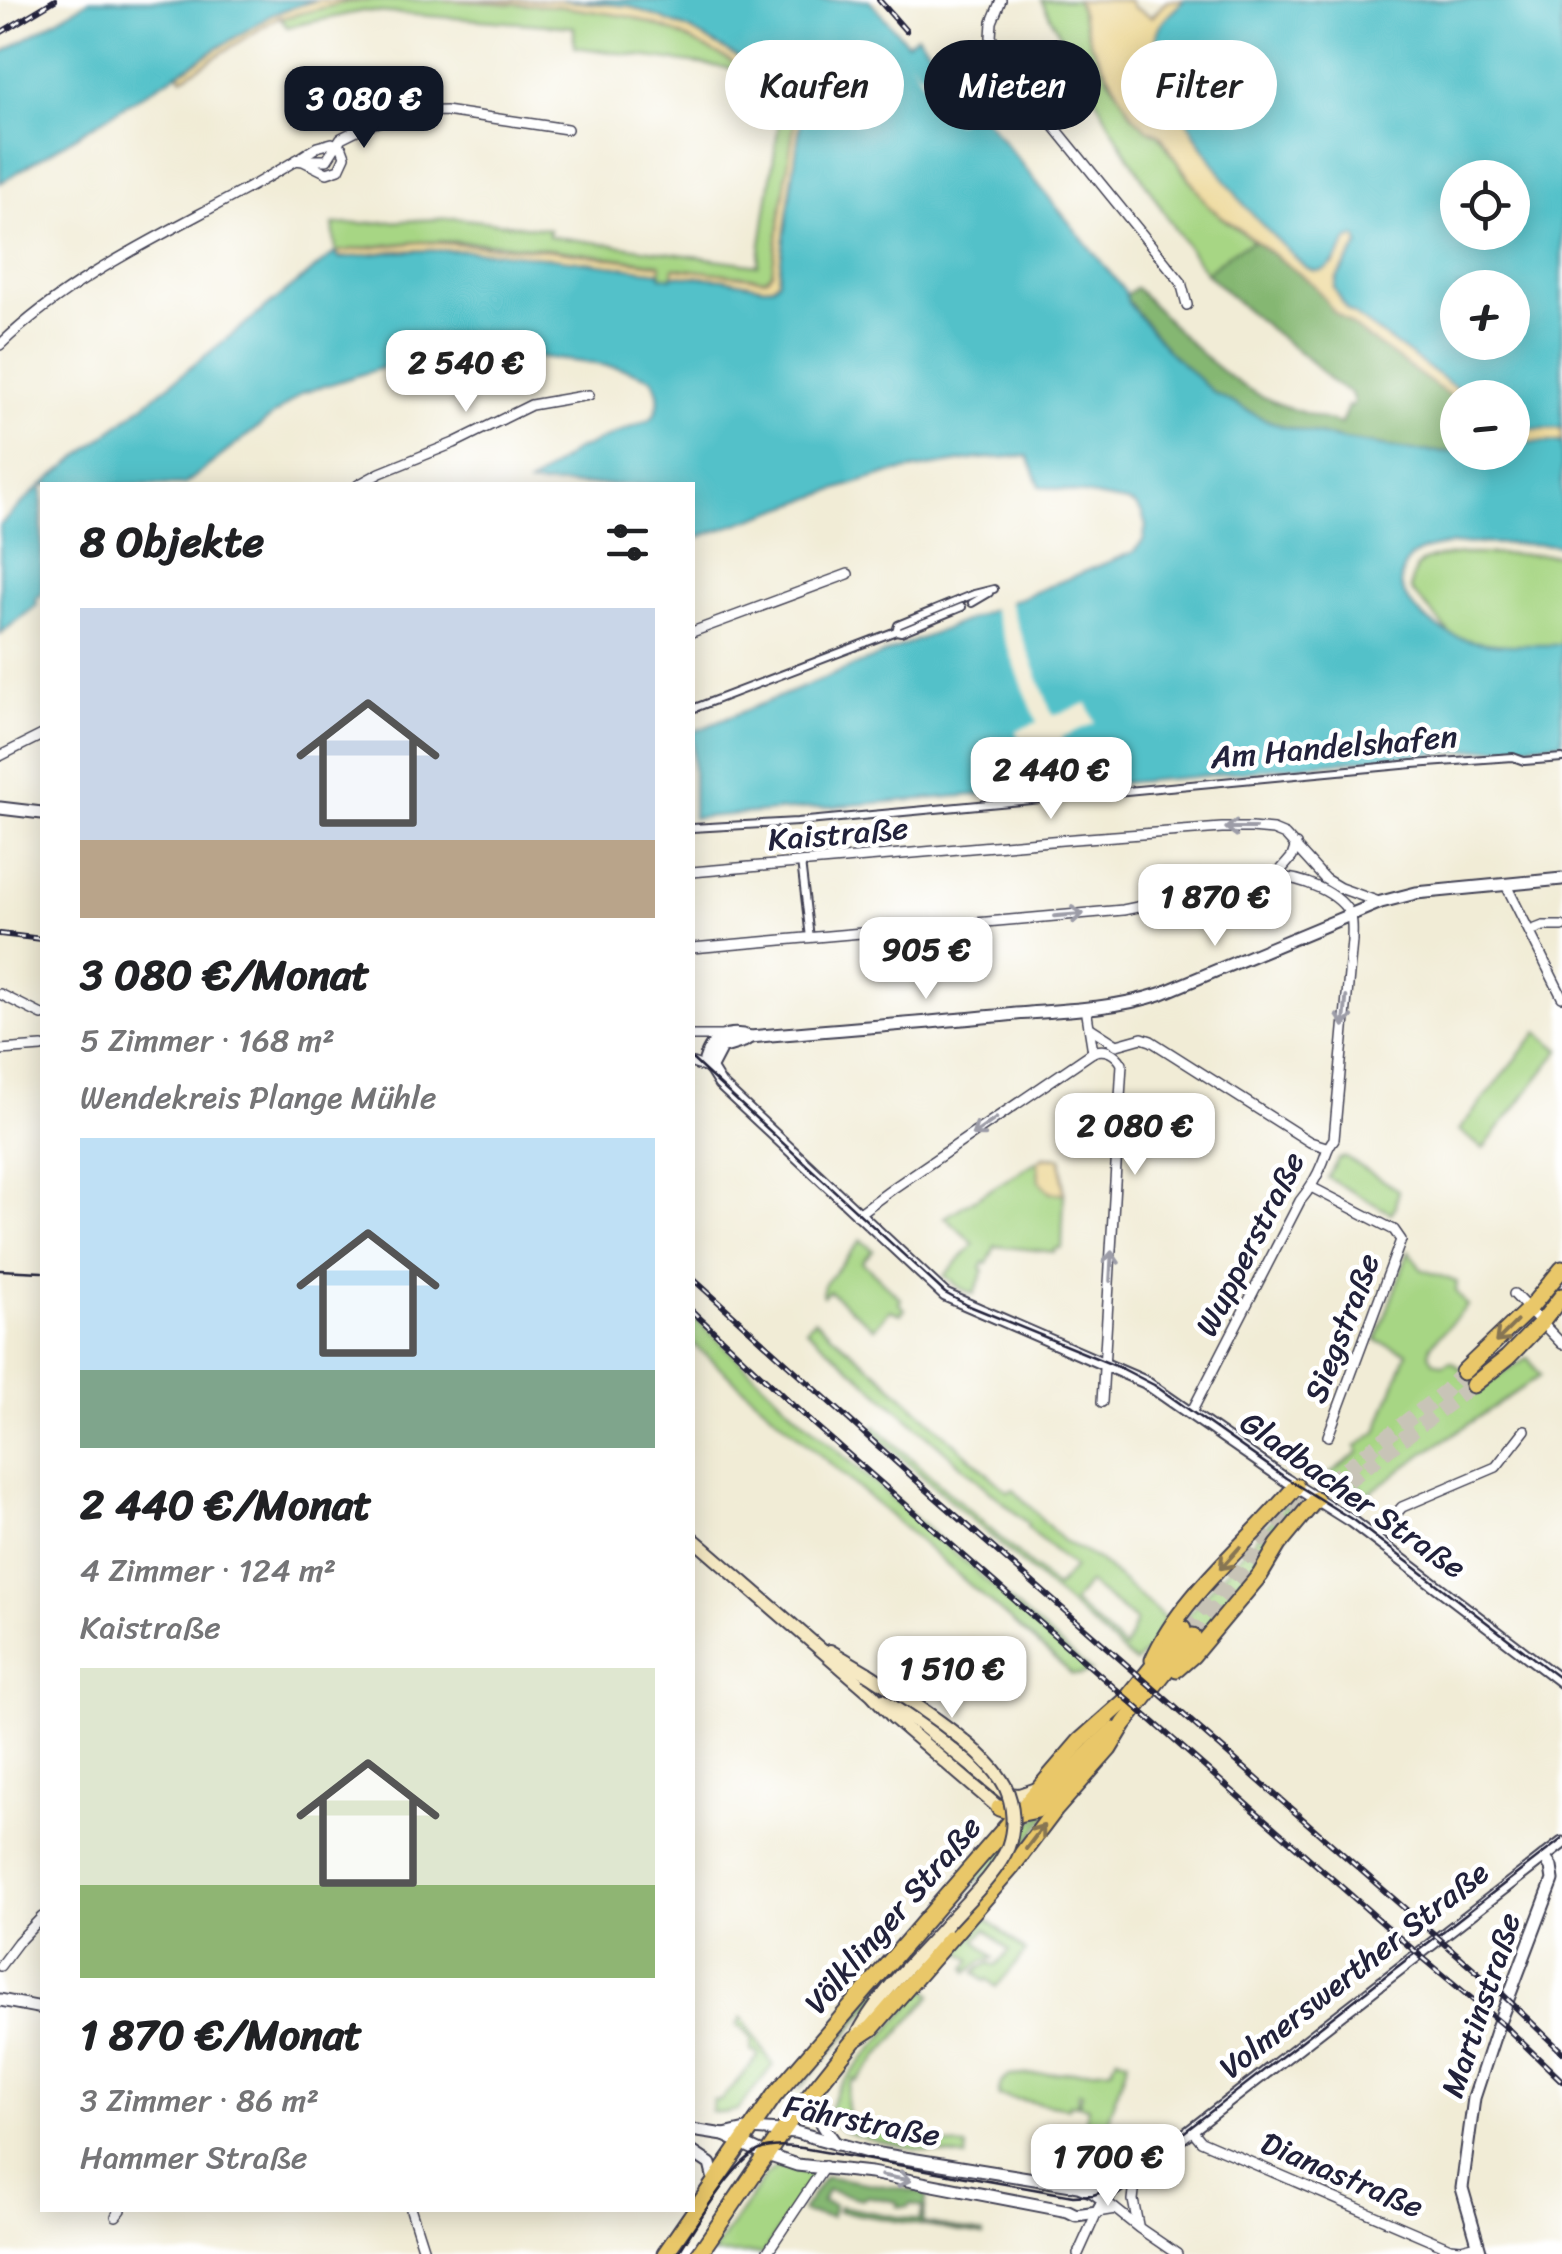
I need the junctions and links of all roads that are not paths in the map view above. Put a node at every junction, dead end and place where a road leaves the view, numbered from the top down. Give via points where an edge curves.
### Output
1 (1001, 0) edge
2 (567, 129) dead end
3 (337, 145) junction
4 (296, 160) junction
5 (1187, 304) dead end
6 (0, 346) edge
7 (589, 395) dead end
8 (364, 482) edge
9 (848, 574) dead end
10 (972, 603) dead end
11 (962, 607) dead end
12 (896, 630) junction
13 (695, 631) edge
14 (695, 708) edge
15 (40, 736) edge
16 (0, 756) edge
17 (1562, 758) edge
18 (0, 808) edge
19 (40, 813) edge
20 (695, 828) edge
21 (1296, 845) junction
22 (801, 862) junction
23 (695, 872) edge
24 (1275, 877) junction
25 (1562, 878) edge
26 (1506, 885) junction
27 (1381, 902) junction
28 (1350, 915) junction
29 (1562, 926) edge
30 (1530, 931) junction
31 (810, 938) junction
32 (695, 948) edge
33 (0, 994) edge
34 (1562, 997) edge
35 (1086, 1008) junction
36 (40, 1014) edge
37 (1089, 1028) junction
38 (695, 1036) edge
39 (721, 1036) junction
40 (750, 1037) junction
41 (40, 1047) edge
42 (0, 1050) edge
43 (1093, 1052) junction
44 (695, 1063) edge
45 (710, 1069) junction
46 (1326, 1147) junction
47 (1311, 1187) junction
48 (858, 1215) junction
49 (1562, 1269) edge
50 (1514, 1294) dead end
51 (1562, 1296) edge
52 (1528, 1309) junction
53 (1542, 1322) junction
54 (1562, 1344) edge
55 (1106, 1364) junction
56 (1102, 1402) dead end
57 (1191, 1413) junction
58 (1525, 1430) dead end
59 (1328, 1436) dead end
60 (1296, 1486) junction
61 (1316, 1499) junction
62 (1374, 1538) junction
63 (695, 1541) edge
64 (1188, 1632) tunnel mouth
65 (816, 1646) junction
66 (1156, 1675) junction
67 (1562, 1682) edge
68 (872, 1694) junction
69 (1124, 1724) junction
70 (1040, 1788) junction
71 (999, 1808) joint
72 (1012, 1820) junction
73 (1562, 1842) edge
74 (1544, 1857) junction
75 (40, 1919) edge
76 (0, 1966) edge
77 (0, 2000) edge
78 (40, 2008) edge
79 (854, 2040) junction
80 (793, 2073) junction
81 (812, 2091) junction
82 (695, 2130) edge
83 (784, 2130) junction
84 (1192, 2130) junction
85 (745, 2136) junction
86 (836, 2144) junction
87 (695, 2154) edge
88 (767, 2155) junction
89 (826, 2166) junction
90 (1136, 2174) junction
91 (714, 2180) junction
92 (1082, 2187) junction
93 (697, 2198) edge
94 (1110, 2204) junction
95 (1068, 2211) junction
96 (412, 2212) edge
97 (689, 2212) edge
98 (1097, 2212) junction
99 (1139, 2228) junction
100 (1480, 2250) edge
101 (425, 2254) edge
102 (664, 2254) edge
103 (700, 2254) edge
104 (766, 2254) edge
105 (1078, 2254) edge
106 (1178, 2254) edge

1 - 5 street via 991,37 1014,77 1180,282
2 - 3 street via 428,110 365,126
3 - 4 street via 323,144
3 - 4 street via 327,160
4 - 6 street via 84,277
7 - 8 street via 532,404
9 - 13 street
10 - 12 street via 994,590
11 - 12 street
12 - 14 street
15 - 16 street
17 - 20 street, Am Handelshafen via 1413,764
18 - 19 street
21 -> 22 street, Kaistraße via 1273,830 1222,828
21 - 24 street
21 - 27 street, Kaistraße via 1324,879
22 - 23 street, Kaistraße
22 - 31 street
24 - 28 street via 1311,884
31 -> 24 street via 1123,910
25 - 26 street
26 - 27 street
26 - 30 street
27 - 28 street
28 - 35 street via 1160,994
28 -> 46 street, Wupperstraße via 1334,1136
29 - 30 street
30 - 34 street
31 - 32 street
33 - 36 street
35 - 37 street
35 - 40 street
37 - 43 street
37 - 46 street via 1117,1045 1151,1040
38 - 39 street
39 - 40 street
39 - 45 street via 706,1055
40 - 45 street via 721,1048
41 - 42 street
43 -> 48 street
55 -> 43 street via 1122,1064 1111,1052
44 - 45 street
45 - 48 street, Gladbacher Straße
46 - 47 street, Wupperstraße
47 - 57 street, Wupperstraße
47 - 59 street, Siegstraße via 1400,1236
48 - 55 street, Gladbacher Straße via 945,1295
49 - 52 main road
50 - 52 street
51 - 53 main road
52 - 53 street
52 -> 53 main road via 1468,1379 1507,1358
53 - 54 street
55 - 56 street
55 - 57 street, Gladbacher Straße
57 - 60 street, Gladbacher Straße
58 - 62 street via 1496,1467 1402,1507
60 - 61 street, Gladbacher Straße
60 -> 66 main road via 1164,1635
61 - 62 street, Gladbacher Straße
61 - 66 main road via 1193,1655
62 - 67 street, Gladbacher Straße
63 - 65 main road
64 - 66 main road, Völklinger Straße
65 - 68 main road
65 - 79 main road, bridge via 867,1673 972,1750 999,1777 1012,1810 1002,1857
66 - 69 main road, Völklinger Straße
66 - 70 main road, Völklinger Straße via 1081,1740
68 - 70 main road via 922,1725 1001,1791
68 - 71 main road
69 - 72 main road via 1037,1810
79 -> 69 main road, Völklinger Straße via 872,2028 1012,1867
70 - 72 main road, Völklinger Straße
71 - 72 main road
72 - 80 main road, Völklinger Straße
73 - 74 street
74 - 84 street, Volmerswerther Straße
74 - 100 street, Martinstraße via 1553,1880 1474,2098 1462,2188
75 - 76 street
77 - 78 street
79 - 81 main road, Völklinger Straße
80 - 81 main road via 794,2096
80 - 85 main road, Völklinger Straße
81 - 83 main road, Völklinger Straße
81 - 86 street via 819,2122
82 - 85 street, Fährstraße
83 - 85 street, Fährstraße
83 - 86 street, Fährstraße
83 - 88 main road, Völklinger Straße
84 - 90 street, Volmerswerther Straße
84 - 100 street, Dianastraße via 1201,2141 1450,2248
85 - 88 street, Fährstraße
85 - 91 main road, Völklinger Straße
86 - 92 street, Fährstraße
87 - 91 street via 710,2164
88 - 89 street, Fährstraße
88 - 103 main road, Völklinger Straße
89 -> 95 street, Fährstraße
89 - 104 street
90 - 94 street, Volmerswerther Straße
90 - 99 street
91 - 93 main road, Völklinger Straße
92 - 94 street, Fährstraße
92 - 95 street via 1088,2202
94 - 98 street, Volmerswerther Straße
94 - 99 street
95 - 98 street, Fährstraße
96 - 101 street
97 - 102 main road, Völklinger Straße
98 - 105 street, Volmerswerther Straße
99 - 106 street

